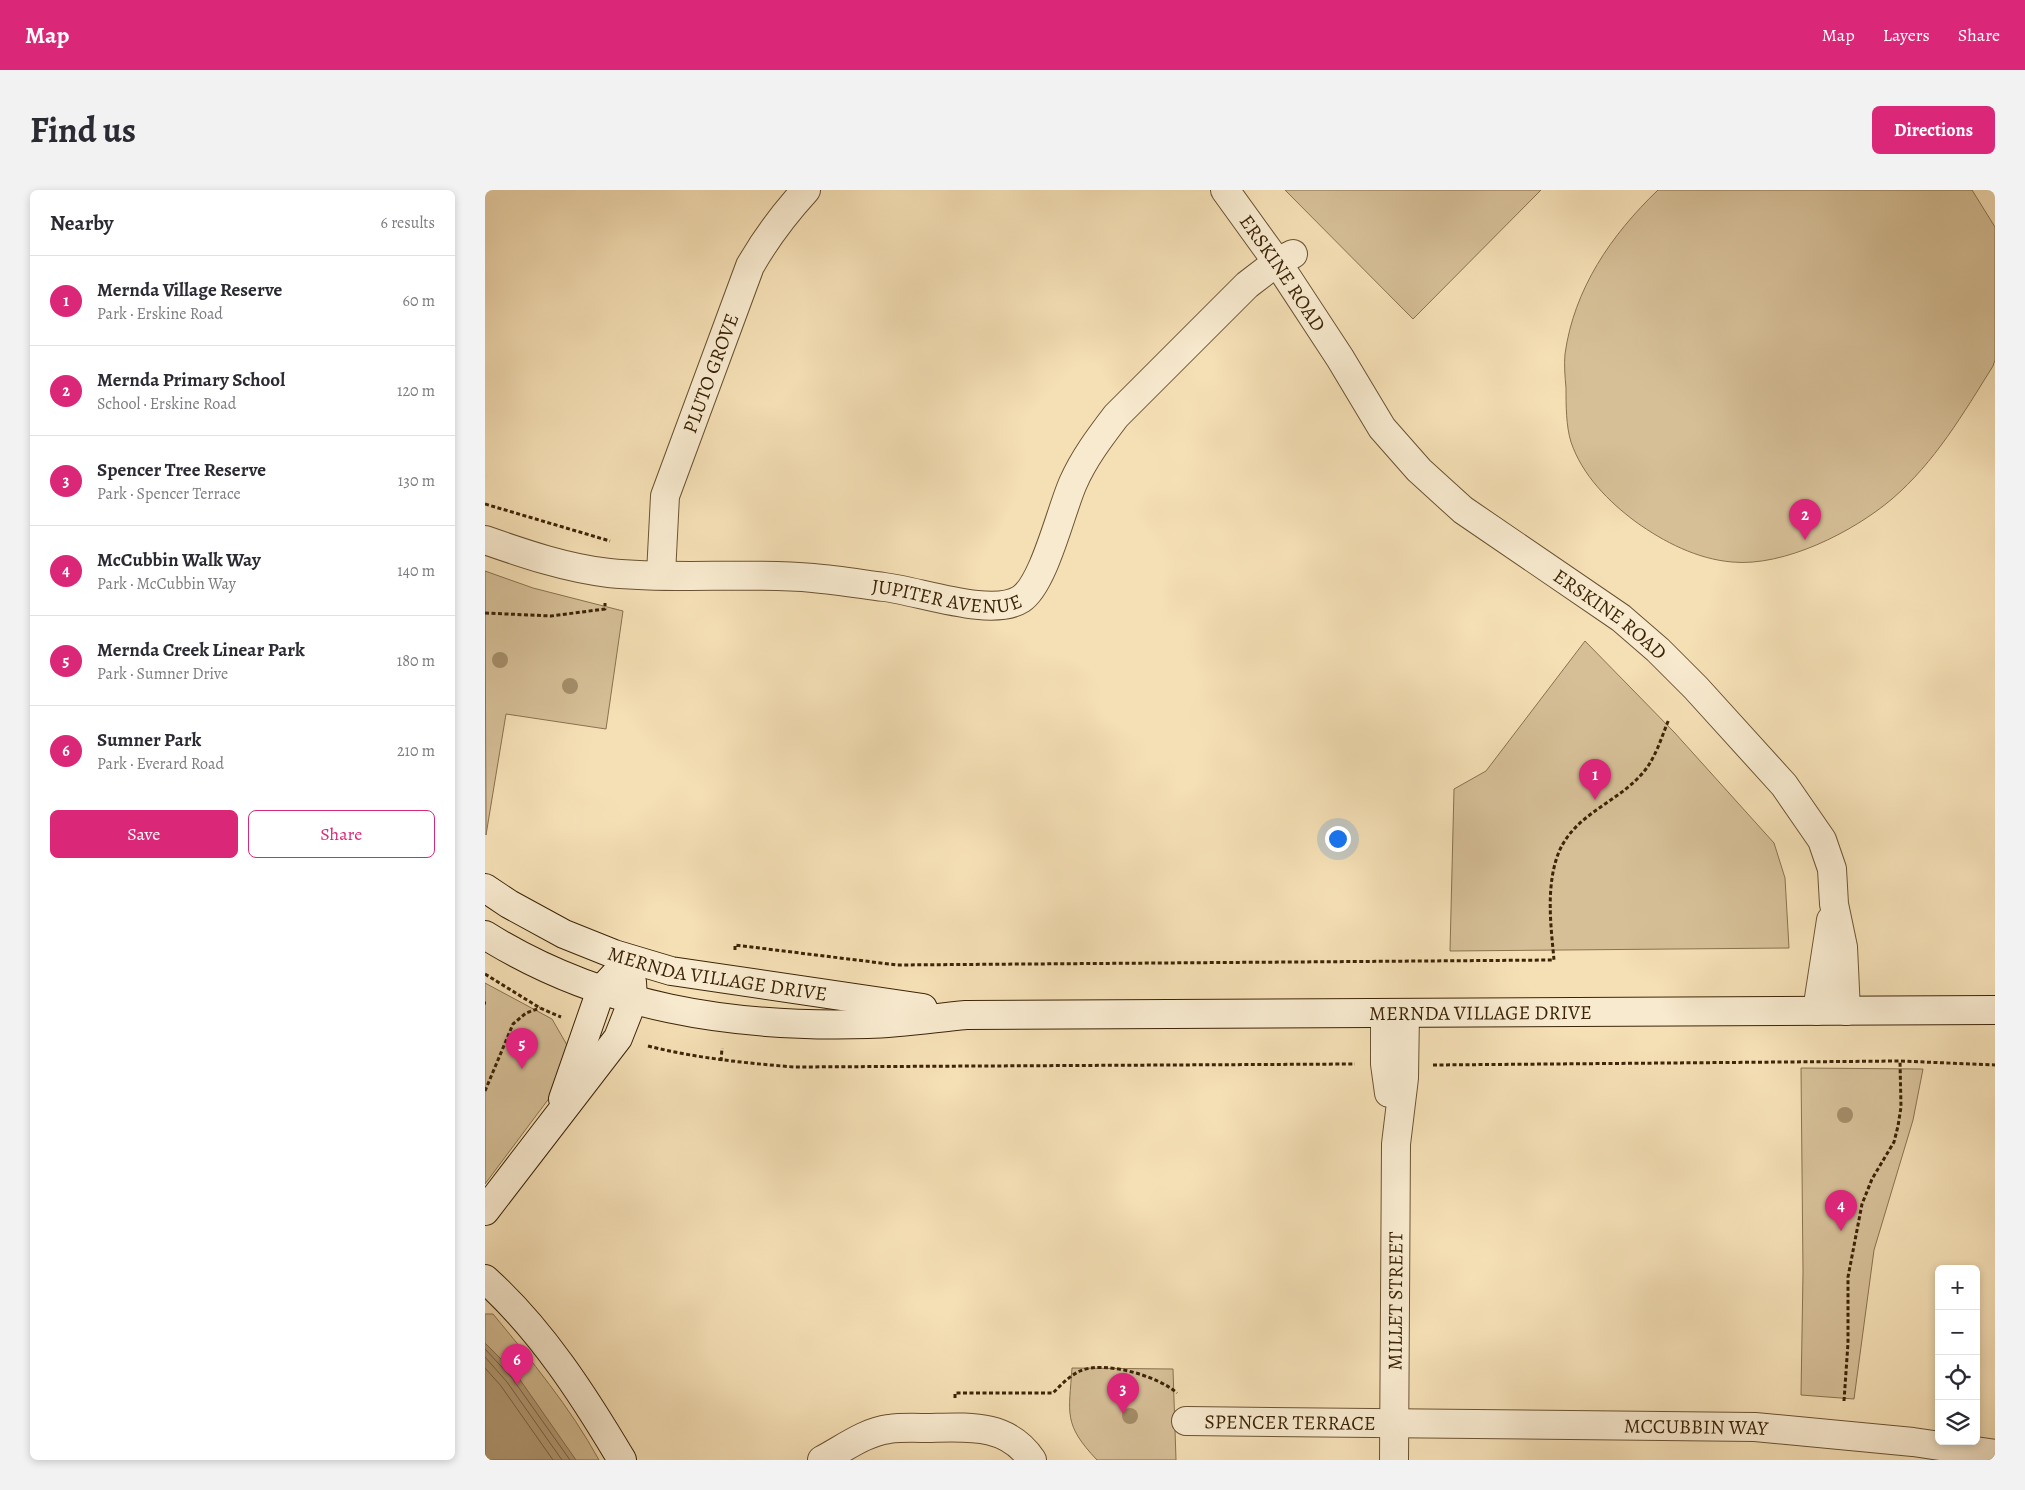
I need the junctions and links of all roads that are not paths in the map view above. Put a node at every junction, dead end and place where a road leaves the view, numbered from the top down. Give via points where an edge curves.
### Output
1 (806, 190) edge
2 (1225, 190) edge
3 (1237, 190) edge
4 (1285, 258) junction
5 (485, 540) edge
6 (661, 574) junction
7 (485, 888) edge
8 (1833, 904) junction
9 (485, 935) edge
10 (630, 958) junction
11 (601, 990) junction
12 (633, 1000) junction
13 (1995, 1010) edge
14 (1817, 1011) junction
15 (1847, 1011) junction
16 (1395, 1013) junction
17 (966, 1015) junction
18 (554, 1124) junction
19 (485, 1211) edge
20 (485, 1279) edge
21 (1186, 1421) road end
22 (1395, 1424) junction
23 (1995, 1454) edge
24 (622, 1460) edge
25 (822, 1460) edge
26 (1032, 1460) edge
27 (1394, 1460) edge

1 - 6 street, PLUTO GROVE via 767,237 750,266 665,496
2 - 4 street, ERSKINE ROAD
3 - 4 street, ERSKINE ROAD via 1246,196
4 - 6 street, JUPITER AVENUE via 1225,306 1116,416 1073,483 1035,582 1021,598 1008,605 995,607 893,588 813,578
4 - 8 street, ERSKINE ROAD via 1325,313 1340,358 1382,428 1419,470 1463,510 1621,618 1696,688 1784,785 1822,840 1832,870
5 - 6 street, JUPITER AVENUE via 535,557 592,570
7 - 10 street, MERNDA VILLAGE DRIVE via 564,934
8 - 14 street, ERSKINE ROAD
8 - 15 street, ERSKINE ROAD via 1843,947
9 - 11 street, MERNDA VILLAGE DRIVE
10 - 11 street
10 - 12 street
10 - 17 street, MERNDA VILLAGE DRIVE via 671,971 730,982
11 - 12 street, MERNDA VILLAGE DRIVE
11 - 18 street
12 - 17 street, MERNDA VILLAGE DRIVE via 726,1019 804,1024 870,1024
12 - 18 street via 619,1038
13 - 15 street, MERNDA VILLAGE DRIVE
14 - 15 street, MERNDA VILLAGE DRIVE
14 - 16 street, MERNDA VILLAGE DRIVE
16 - 17 street, MERNDA VILLAGE DRIVE
16 - 22 street, MILLET STREET
18 - 19 street
20 - 24 street via 561,1366
21 - 22 street, SPENCER TERRACE
22 - 23 street, MCCUBBIN WAY via 1755,1427 1913,1442
22 - 27 street, MILLET STREET
25 - 26 street via 860,1439 888,1429 957,1427 984,1427 999,1432 1014,1440

